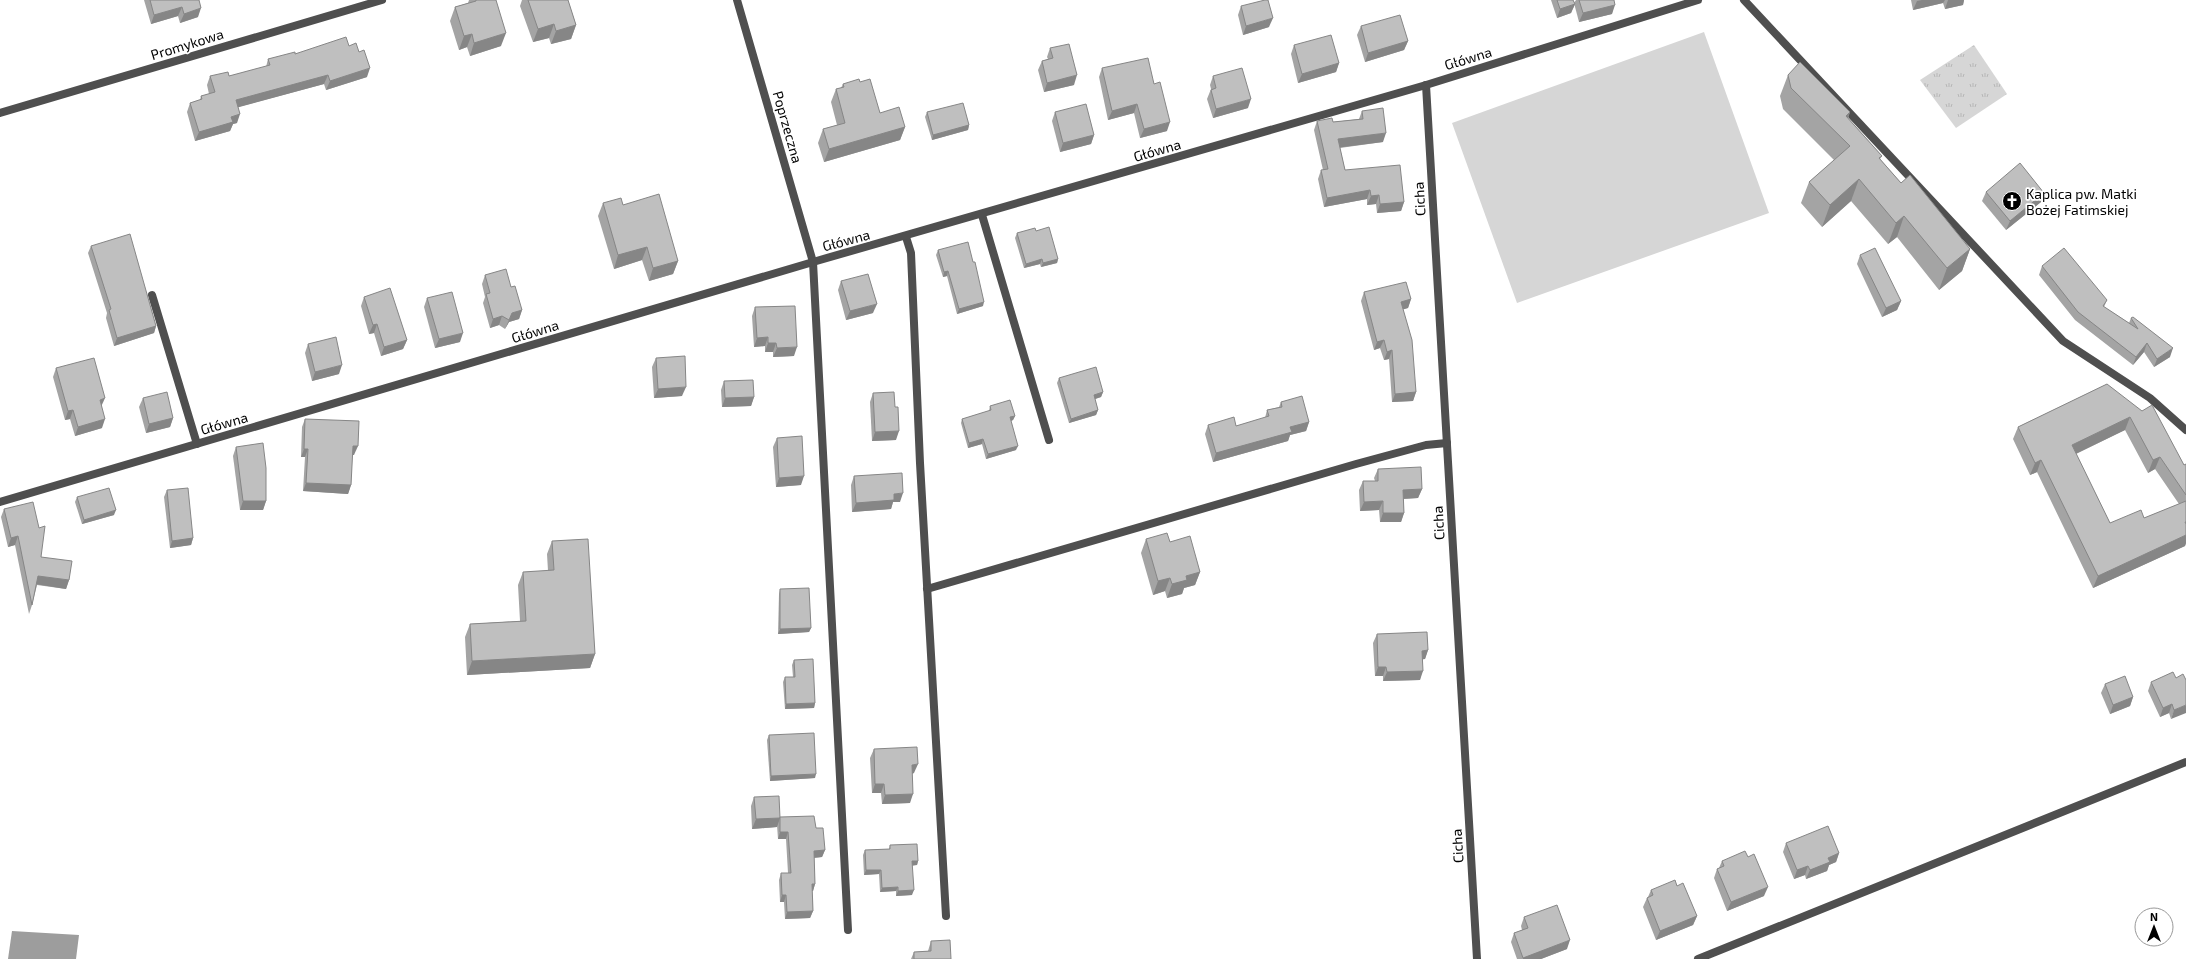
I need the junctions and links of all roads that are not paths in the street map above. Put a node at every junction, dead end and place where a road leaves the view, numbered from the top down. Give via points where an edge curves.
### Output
1 (382, 0) edge
2 (737, 0) edge
3 (1698, 0) edge
4 (1744, 0) edge
5 (1426, 85) junction
6 (0, 114) edge
7 (982, 214) junction
8 (906, 237) junction
9 (813, 262) junction
10 (152, 295) dead end
11 (2186, 430) edge
12 (1049, 440) dead end
13 (1447, 443) junction
14 (197, 444) junction
15 (0, 502) edge
16 (927, 589) junction
17 (2186, 762) edge
18 (946, 916) dead end
19 (848, 930) dead end
20 (1477, 959) edge
21 (1698, 959) edge

1 - 6 street, Promykowa
2 - 9 street, Poprzeczna
3 - 5 street, Główna
4 - 11 street via 2063,341 2150,398
5 - 7 street, Główna
5 - 13 street, Cicha
7 - 8 street, Główna
7 - 12 street
8 - 9 street, Główna
8 - 16 street via 911,253
9 - 14 street, Główna
9 - 19 street, Poprzeczna
10 - 14 street
13 - 16 street via 1426,445 1363,462
13 - 20 street, Cicha
14 - 15 street, Główna
16 - 18 street
17 - 21 street

